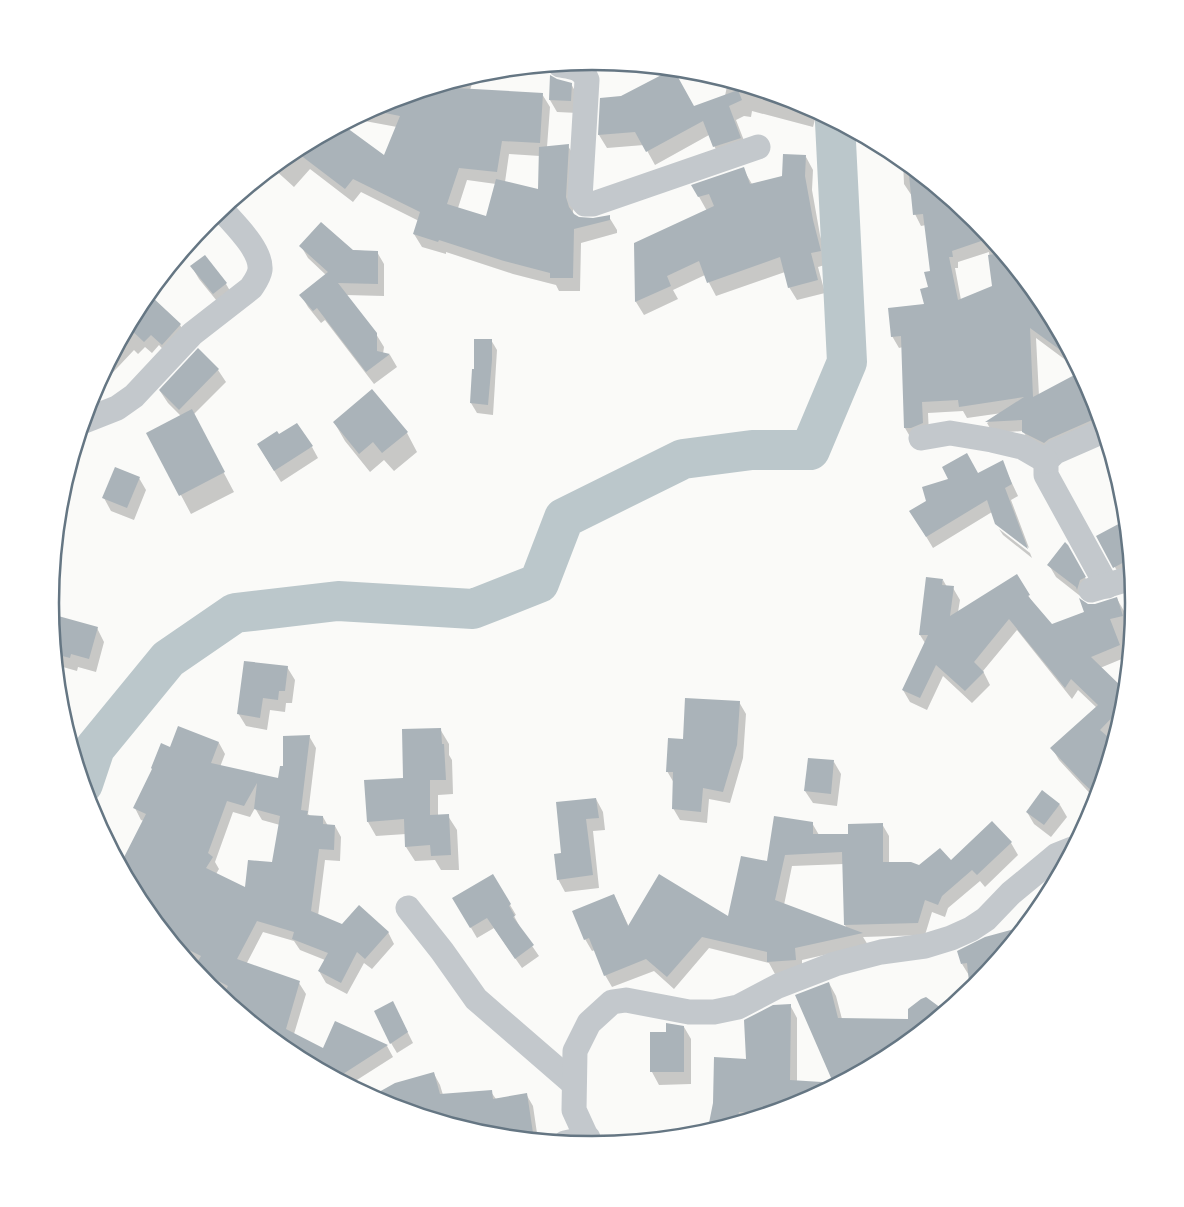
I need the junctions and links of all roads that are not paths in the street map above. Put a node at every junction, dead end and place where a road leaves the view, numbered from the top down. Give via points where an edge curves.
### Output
1 (581, 70) edge
2 (758, 147) dead end
3 (226, 216) edge
4 (92, 418) edge
5 (1097, 433) edge
6 (921, 438) dead end
7 (1046, 461) junction
8 (1124, 580) edge
9 (1063, 853) edge
10 (408, 908) dead end
11 (574, 1083) junction
12 (580, 1137) edge

1 - 2 street via 587,80 580,198 584,204 593,204
3 - 4 street via 258,255 260,268 257,279 251,288 192,334 134,396 117,408
5 - 7 street via 1055,452
6 - 7 street via 950,433 992,440 1022,447
7 - 8 street via 1046,475 1099,588
9 - 11 street via 1011,893 986,919 951,938 835,964 778,986 738,1007 714,1012 689,1012 626,1000 612,1002 589,1022 575,1051
10 - 11 street via 476,999
11 - 12 street via 574,1110

